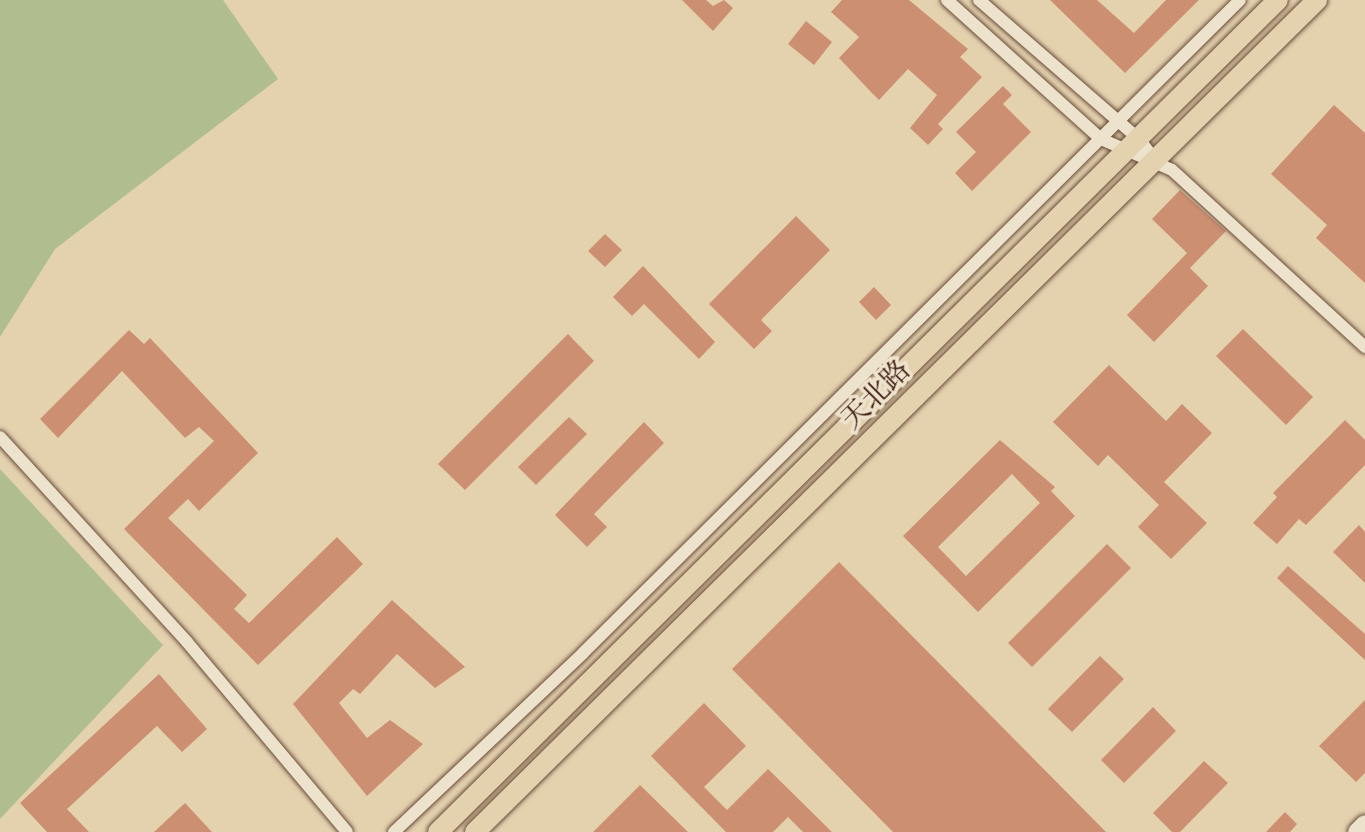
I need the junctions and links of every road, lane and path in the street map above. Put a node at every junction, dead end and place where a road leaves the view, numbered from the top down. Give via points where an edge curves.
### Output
1 (947, 0) edge
2 (979, 0) edge
3 (1240, 0) edge
4 (1278, 0) edge
5 (1317, 0) edge
6 (1118, 123) junction
7 (1101, 139) junction
8 (1131, 144) junction
9 (1156, 161) junction
10 (1365, 347) edge
11 (0, 437) edge
12 (1365, 824) edge
13 (347, 832) edge
14 (394, 832) edge
15 (438, 832) edge
16 (475, 832) edge
17 (1357, 832) edge

1 - 7 street
2 - 6 street
3 - 6 street
4 - 8 main road, 天北路
5 - 9 main road, 天北路
6 - 7 street
6 - 8 street
7 - 8 street
7 - 14 street via 583,653
8 - 9 street
8 - 9 street
8 - 15 main road, 天北路
9 - 10 street
9 - 16 main road, 天北路
11 - 13 street via 187,642
12 - 17 street

